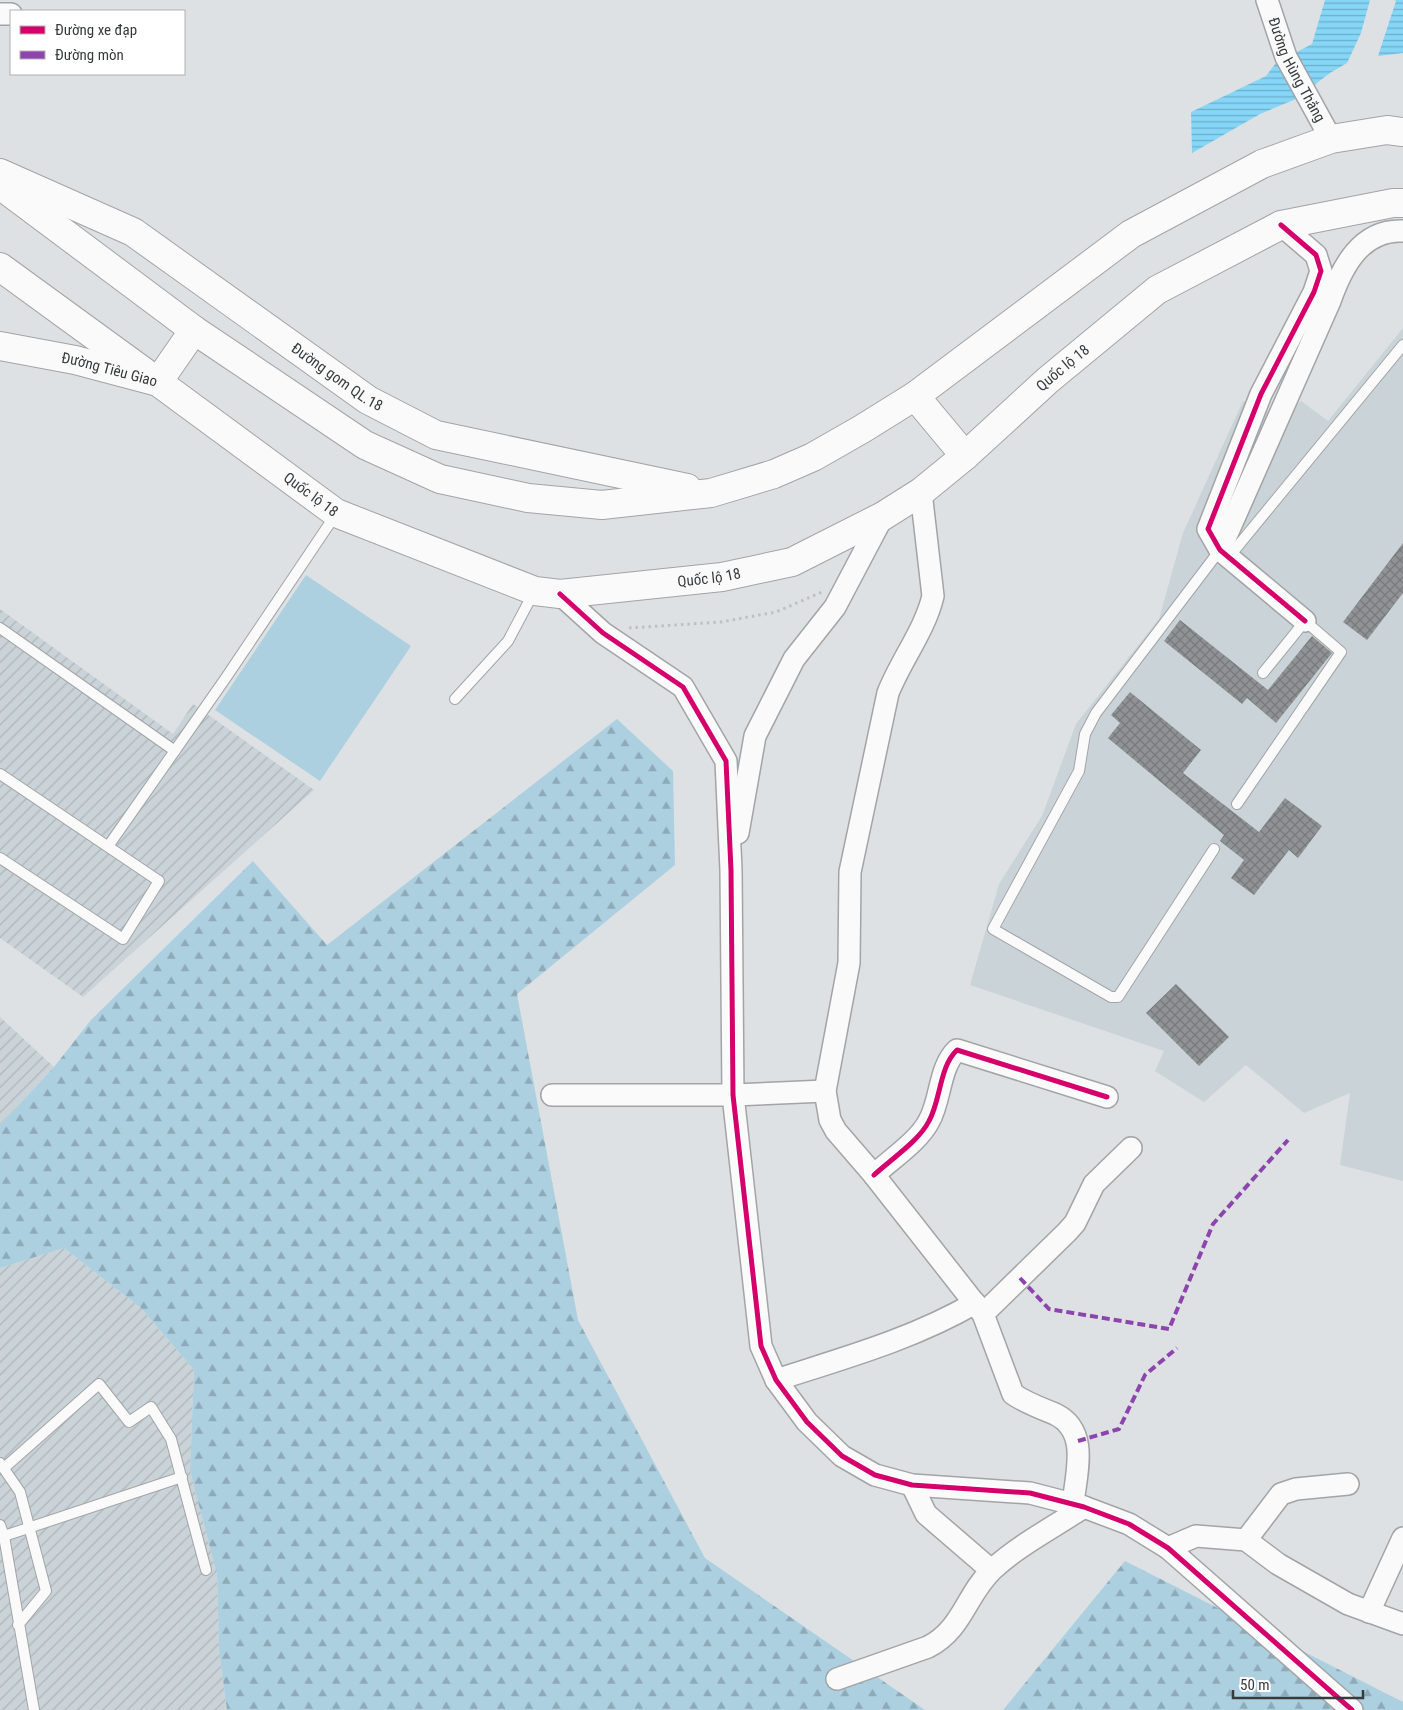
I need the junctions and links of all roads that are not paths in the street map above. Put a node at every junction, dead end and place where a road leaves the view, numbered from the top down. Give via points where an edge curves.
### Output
1 (1267, 0) edge
2 (1398, 130) edge
3 (1331, 138) junction
4 (0, 173) edge
5 (0, 185) edge
6 (1403, 203) edge
7 (1281, 225) junction
8 (1403, 231) edge
9 (0, 267) edge
10 (194, 330) junction
11 (1403, 345) edge
12 (0, 346) edge
13 (158, 382) junction
14 (915, 396) junction
15 (965, 456) junction
16 (921, 492) junction
17 (711, 493) junction
18 (336, 513) junction
19 (883, 516) junction
20 (1224, 554) junction
21 (548, 592) junction
22 (1305, 621) junction
23 (0, 628) edge
24 (1263, 674) dead end
25 (455, 699) dead end
26 (175, 751) junction
27 (0, 774) edge
28 (1237, 804) dead end
29 (109, 845) junction
30 (1214, 849) dead end
31 (0, 858) edge
32 (731, 870) junction
33 (825, 1091) junction
34 (733, 1094) junction
35 (552, 1095) dead end
36 (1107, 1097) dead end
37 (1131, 1148) dead end
38 (874, 1175) junction
39 (979, 1309) junction
40 (776, 1380) junction
41 (2, 1465) edge
42 (182, 1477) junction
43 (1348, 1484) dead end
44 (912, 1485) junction
45 (1079, 1506) junction
46 (0, 1525) edge
47 (30, 1527) junction
48 (4, 1536) junction
49 (1403, 1538) edge
50 (1246, 1540) junction
51 (1168, 1548) junction
52 (206, 1570) dead end
53 (991, 1570) junction
54 (1369, 1612) junction
55 (1403, 1624) edge
56 (18, 1625) junction
57 (837, 1679) dead end
58 (34, 1710) edge
59 (1352, 1710) edge

1 - 3 street, Đường Hùng Thắng via 1286,57
2 - 3 main road
3 - 14 main road via 1262,164 1131,234
4 - 17 main road, Đường gom QL.18 via 133,232 368,400 436,434
5 - 10 main road
6 - 7 main road, Quốc lộ 18
7 - 15 main road, Quốc lộ 18 via 1156,290 1048,380
7 - 20 street via 1316,254 1322,271 1261,394 1208,528
8 - 20 street via 1373,237 1356,251 1342,270
9 - 13 main road, Quốc lộ 18
10 - 13 main road, Đường Tiêu Giao
10 - 17 main road via 365,446 440,479 528,498 602,505
11 - 20 lane
12 - 13 main road, Đường Tiêu Giao via 75,360
13 - 18 main road, Quốc lộ 18
14 - 15 main road
14 - 17 main road via 813,457 774,474
15 - 16 main road, Quốc lộ 18
16 - 19 main road, Quốc lộ 18
16 - 33 street via 933,596 930,612 888,693 850,872 849,963
18 - 21 main road, Quốc lộ 18
18 - 26 lane
19 - 21 main road, Quốc lộ 18 via 792,562 722,577
19 - 32 street via 835,607 794,659 755,736
20 - 22 street
20 - 30 lane via 1096,713 1085,734 1079,771 993,929 1111,997 1118,997
21 - 25 lane
21 - 32 street via 683,687 726,760
22 - 24 lane
22 - 28 lane via 1340,649 1341,655
23 - 26 lane
26 - 29 lane
27 - 29 lane
29 - 31 lane via 159,881 123,938
32 - 34 street
33 - 34 street
33 - 38 street via 830,1120 836,1131
34 - 35 street
34 - 40 street via 762,1346
36 - 38 street via 957,1050 949,1060 929,1121 922,1132
37 - 39 street via 1094,1184 1068,1232
38 - 39 street
39 - 40 street via 908,1337
39 - 45 street via 1013,1394 1057,1415 1074,1430 1078,1440
40 - 44 street via 807,1422 842,1456 875,1475
41 - 42 lane via 98,1384 129,1422 151,1407 171,1439
41 - 47 lane via 20,1492
42 - 47 lane
42 - 52 lane
43 - 50 street via 1296,1489 1281,1494
44 - 45 street via 1030,1493
44 - 53 street via 926,1514
45 - 51 street via 1129,1524
45 - 53 street
46 - 48 lane
47 - 48 lane
47 - 56 lane via 46,1591
48 - 56 lane
49 - 54 street
50 - 51 street via 1196,1536
50 - 54 street via 1278,1564 1348,1604
51 - 59 street
53 - 57 street via 942,1640 928,1648
54 - 55 street
56 - 58 lane

